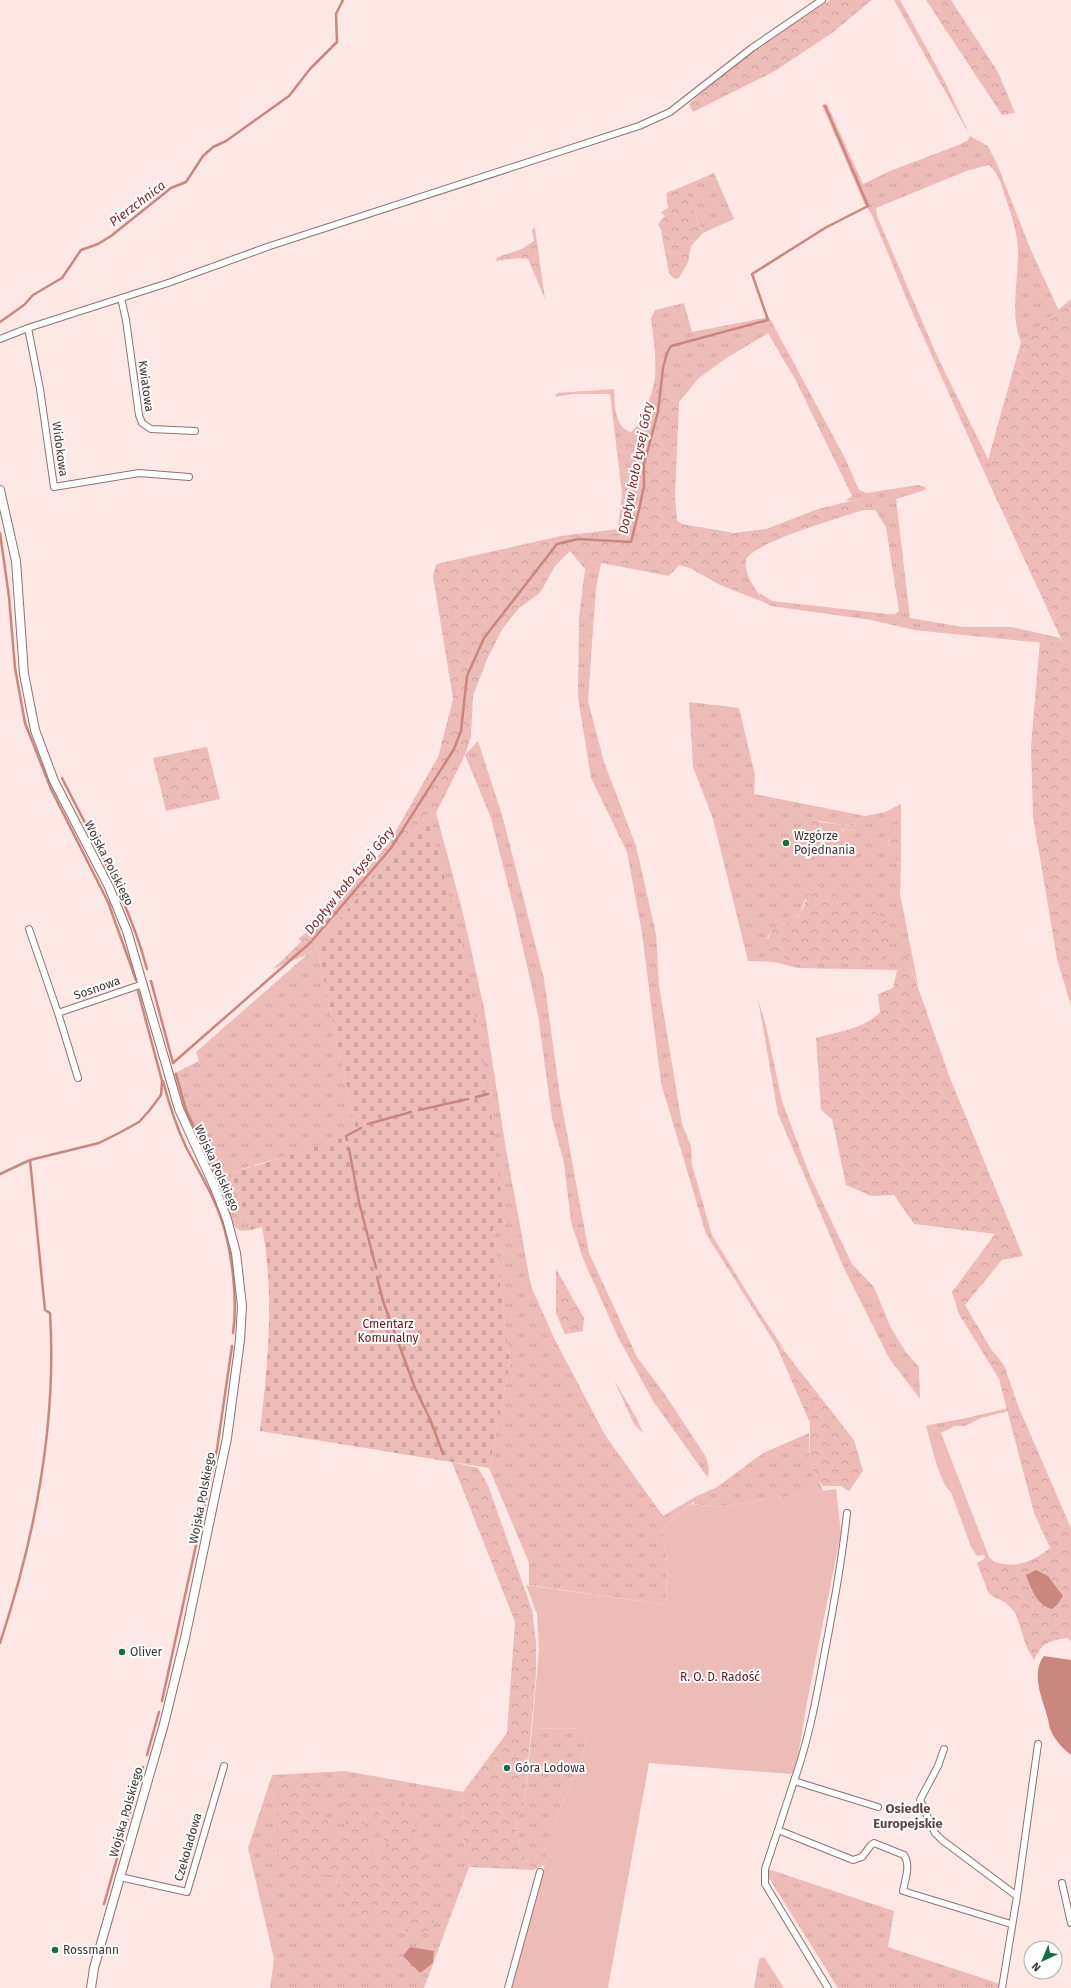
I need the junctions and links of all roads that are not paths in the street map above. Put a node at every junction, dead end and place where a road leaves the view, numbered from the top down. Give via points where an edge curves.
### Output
1 (822, 0) edge
2 (121, 298) junction
3 (28, 328) junction
4 (0, 339) edge
5 (195, 431) dead end
6 (189, 477) dead end
7 (0, 490) edge
8 (29, 929) dead end
9 (143, 984) junction
10 (58, 1013) junction
11 (78, 1078) dead end
12 (847, 1514) dead end
13 (1038, 1744) dead end
14 (944, 1749) dead end
15 (224, 1766) dead end
16 (794, 1781) junction
17 (878, 1807) dead end
18 (778, 1830) junction
19 (540, 1872) dead end
20 (120, 1877) junction
21 (1062, 1883) dead end
22 (1017, 1896) junction
23 (1071, 1923) edge
24 (1011, 1924) junction
25 (91, 1988) edge
26 (508, 1988) edge
27 (828, 1988) edge
28 (1002, 1988) edge

1 - 2 street via 752,48 670,112 639,126 270,246
2 - 3 street
2 - 5 street, Kwiatowa via 142,423 151,428
3 - 4 street
3 - 6 street, Widokowa via 54,487 139,473
7 - 9 street, Wojska Polskiego via 16,565 24,674 35,730 54,781 118,907
8 - 10 street
9 - 10 street, Sosnowa
9 - 20 street, Wojska Polskiego via 177,1105 221,1202 232,1236 242,1315 227,1438 189,1622 166,1716
10 - 11 street
12 - 16 street via 841,1564 816,1702
13 - 22 street
14 - 22 street via 920,1800 935,1833
15 - 20 street, Czekoladowa via 187,1892
16 - 17 street
16 - 18 street
18 - 24 street via 853,1860 862,1858 874,1843 904,1855 908,1865 903,1891
18 - 27 street via 765,1869 765,1884
19 - 26 street
20 - 25 street, Wojska Polskiego via 94,1968
21 - 23 street
22 - 24 street
24 - 28 street

